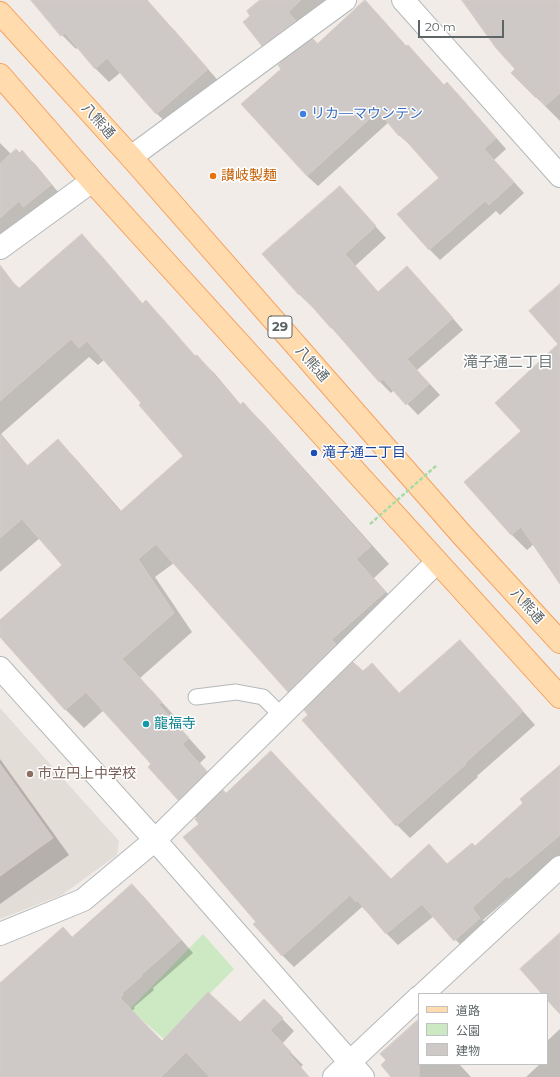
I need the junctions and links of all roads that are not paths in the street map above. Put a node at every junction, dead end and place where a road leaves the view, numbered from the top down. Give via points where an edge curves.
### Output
1 (345, 0) edge
2 (403, 0) edge
3 (0, 13) edge
4 (0, 75) edge
5 (131, 157) junction
6 (560, 176) edge
7 (92, 181) junction
8 (0, 248) edge
9 (437, 562) junction
10 (560, 642) edge
11 (0, 668) edge
12 (196, 697) dead end
13 (560, 697) edge
14 (281, 715) junction
15 (155, 840) junction
16 (560, 867) edge
17 (0, 934) edge
18 (424, 993) edge
19 (418, 998) edge
20 (356, 1069) edge
21 (334, 1077) edge

1 - 5 street
2 - 6 street
3 - 5 main road, 八熊通 / 29
4 - 7 main road
5 - 10 main road, 八熊通 / 29 via 463,536
7 - 8 street
7 - 9 main road
9 - 13 main road
9 - 14 street
11 - 15 street
12 - 14 lane via 236,692 263,697
14 - 15 street
15 - 17 street via 83,900
15 - 20 street
16 - 18 street
19 - 20 street
20 - 21 street

